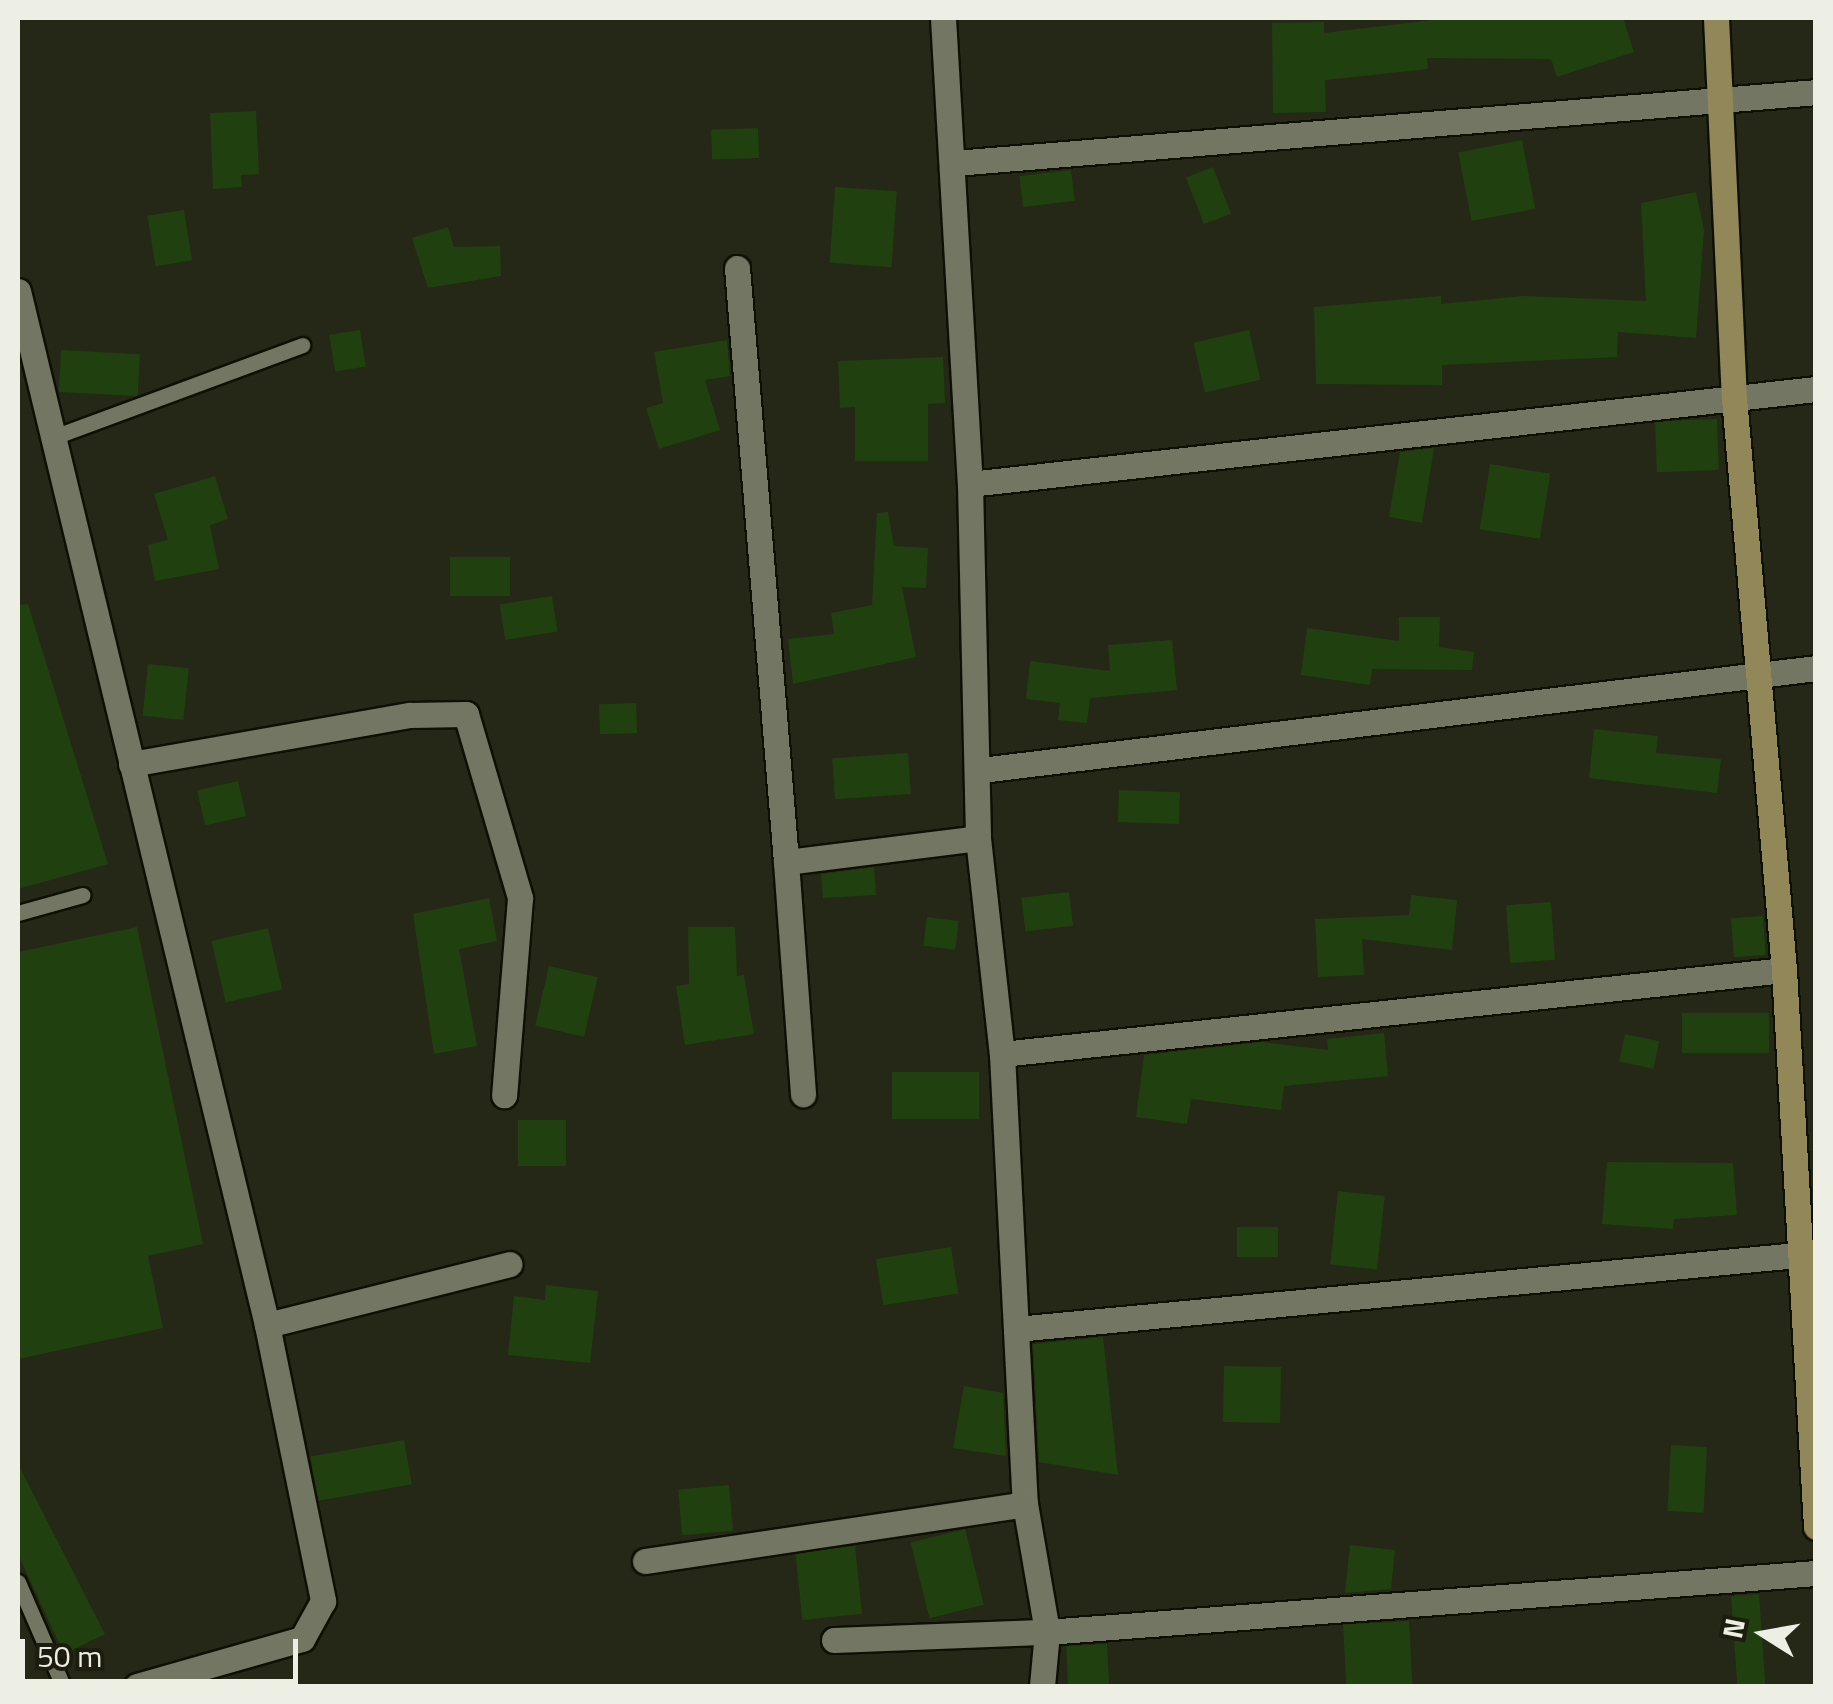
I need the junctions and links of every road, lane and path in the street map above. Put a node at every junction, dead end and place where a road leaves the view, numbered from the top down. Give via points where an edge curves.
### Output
1 (943, 18) edge
2 (1716, 18) edge
3 (1816, 92) edge
4 (1720, 102) junction
5 (955, 163) junction
6 (737, 268) dead end
7 (18, 291) edge
8 (302, 345) dead end
9 (1816, 389) edge
10 (1734, 398) junction
11 (51, 438) junction
12 (970, 484) junction
13 (1816, 668) edge
14 (1757, 674) junction
15 (131, 764) junction
16 (981, 770) junction
17 (978, 838) junction
18 (786, 862) junction
19 (83, 896) dead end
20 (18, 914) edge
21 (1784, 970) junction
22 (1002, 1054) junction
23 (803, 1094) dead end
24 (504, 1095) dead end
25 (1806, 1254) edge
26 (510, 1264) dead end
27 (267, 1325) junction
28 (1016, 1329) junction
29 (1025, 1504) junction
30 (1816, 1527) edge
31 (645, 1561) dead end
32 (1816, 1573) edge
33 (18, 1582) edge
34 (1047, 1632) junction
35 (834, 1640) dead end
36 (63, 1686) edge
37 (137, 1686) edge
38 (1042, 1686) edge

1 - 5 street
2 - 4 main road
3 - 4 street
4 - 5 street
4 - 10 main road
5 - 12 street
6 - 18 street
7 - 11 street
8 - 11 lane
9 - 10 street
10 - 12 street
10 - 14 main road
11 - 15 street
12 - 16 street
13 - 14 street
14 - 16 street
14 - 21 main road
15 - 24 street via 410,715 466,714 520,898
15 - 27 street
16 - 17 street
17 - 18 street
17 - 22 street
18 - 23 street
19 - 20 lane
21 - 22 street
21 - 25 main road
22 - 28 street
25 - 28 street
25 - 30 main road
26 - 27 street
27 - 37 street via 322,1615 302,1638
28 - 29 street
29 - 31 street
29 - 34 street
32 - 34 street
33 - 36 lane
34 - 35 street
34 - 38 street

